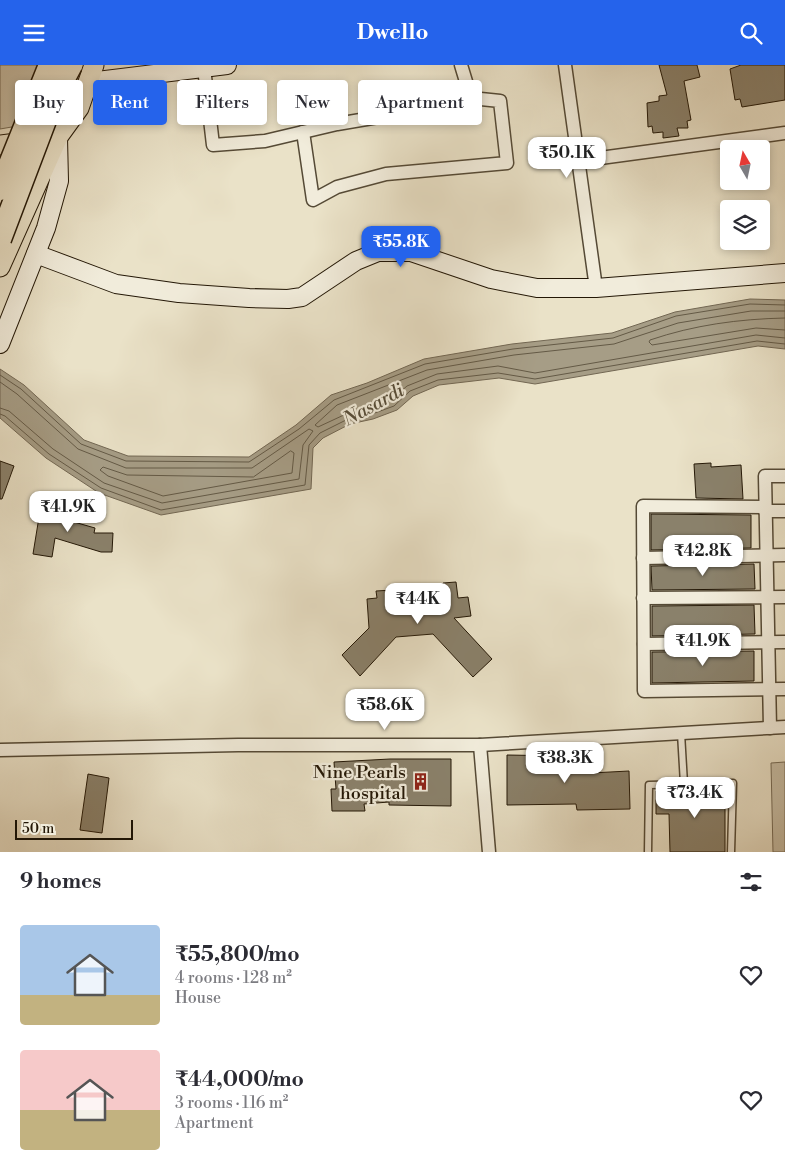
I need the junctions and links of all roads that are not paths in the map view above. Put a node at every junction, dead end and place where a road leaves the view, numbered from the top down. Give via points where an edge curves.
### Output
1 (50, 65) edge
2 (71, 65) edge
3 (227, 65) edge
4 (461, 65) edge
5 (565, 65) edge
6 (174, 68) edge
7 (204, 68) junction
8 (92, 74) edge
9 (466, 80) edge
10 (482, 99) edge
11 (358, 122) edge
12 (303, 132) junction
13 (785, 133) edge
14 (58, 137) junction
15 (0, 145) edge
16 (578, 161) junction
17 (0, 189) edge
18 (0, 239) edge
19 (36, 254) junction
20 (0, 267) edge
21 (785, 273) edge
22 (596, 288) junction
23 (0, 344) edge
24 (785, 476) edge
25 (765, 509) junction
26 (785, 511) edge
27 (785, 555) edge
28 (766, 556) junction
29 (643, 558) junction
30 (643, 597) junction
31 (767, 597) junction
32 (785, 597) edge
33 (768, 642) junction
34 (785, 642) edge
35 (644, 644) junction
36 (769, 689) junction
37 (785, 689) edge
38 (785, 727) edge
39 (770, 728) junction
40 (681, 733) junction
41 (480, 745) junction
42 (0, 750) edge
43 (684, 784) junction
44 (489, 852) edge
45 (648, 852) edge
46 (731, 852) edge

1 - 17 highway, bridge
2 - 18 highway, bridge via 52,99
3 - 7 street
4 - 9 street
5 - 16 street
6 - 7 street
6 - 8 street
7 - 12 street via 213,145 265,141
8 - 14 main road via 79,108
10 - 12 street via 500,101 507,163 386,174 337,187 313,200
11 - 12 street
13 - 16 street
14 - 15 main road
14 - 19 street via 58,181
14 - 20 main road
16 - 22 street
19 - 22 street via 116,284 249,298 302,297 356,261 378,252 411,252 492,279 537,288
19 - 23 street
21 - 22 street
24 - 25 street via 765,476
25 - 26 street
25 - 28 street
25 - 29 street via 643,506
27 - 28 street
28 - 29 street
28 - 31 street
29 - 30 street
30 - 31 street
30 - 35 street
31 - 32 street
31 - 33 street
33 - 34 street
33 - 35 street
33 - 36 street
35 - 36 street via 644,691
36 - 37 street
36 - 39 street
38 - 39 street
39 - 40 street
40 - 41 street
40 - 43 lane
41 - 42 street via 238,745
41 - 44 street
43 - 45 lane via 649,785
43 - 46 lane via 733,783

